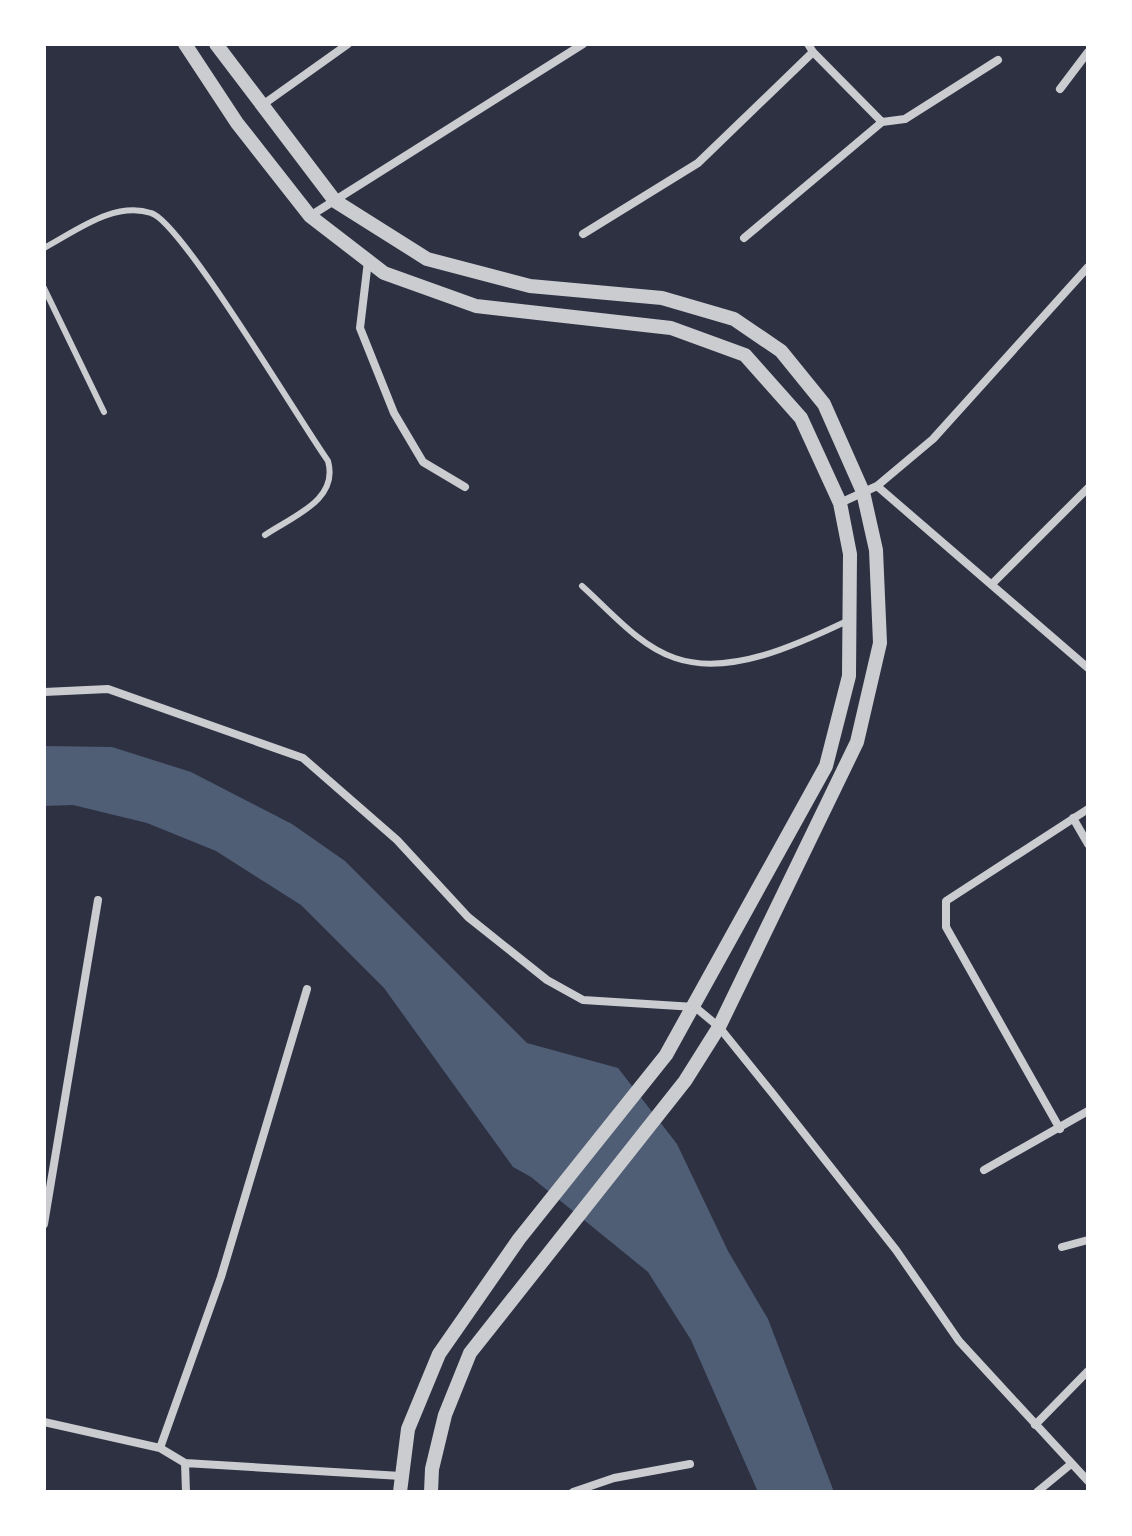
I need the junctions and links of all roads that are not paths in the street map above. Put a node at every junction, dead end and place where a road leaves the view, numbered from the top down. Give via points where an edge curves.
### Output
1 (185, 44) edge
2 (216, 44) edge
3 (348, 44) edge
4 (583, 44) edge
5 (808, 44) edge
6 (813, 52) junction
7 (1088, 52) edge
8 (998, 60) dead end
9 (1060, 89) dead end
10 (261, 106) junction
11 (882, 122) junction
12 (335, 201) junction
13 (310, 216) junction
14 (583, 234) dead end
15 (744, 238) dead end
16 (44, 248) edge
17 (368, 261) junction
18 (1088, 267) edge
19 (44, 288) edge
20 (104, 412) dead end
21 (465, 487) dead end
22 (1088, 488) edge
23 (870, 489) junction
24 (840, 503) junction
25 (265, 535) dead end
26 (993, 583) junction
27 (582, 586) dead end
28 (851, 620) junction
29 (1088, 668) edge
30 (44, 692) edge
31 (1088, 809) edge
32 (1073, 818) junction
33 (1088, 844) edge
34 (98, 900) dead end
35 (307, 989) dead end
36 (695, 1007) junction
37 (719, 1027) junction
38 (1088, 1111) edge
39 (1060, 1129) junction
40 (984, 1170) dead end
41 (44, 1224) edge
42 (1088, 1240) edge
43 (1062, 1247) dead end
44 (1088, 1371) edge
45 (44, 1422) edge
46 (1035, 1425) junction
47 (160, 1448) junction
48 (185, 1463) junction
49 (690, 1464) dead end
50 (1071, 1464) junction
51 (401, 1476) junction
52 (1088, 1481) edge
53 (186, 1492) edge
54 (400, 1492) edge
55 (431, 1492) edge
56 (573, 1492) edge
57 (1037, 1492) edge

1 - 13 street via 237,123
2 - 10 street
3 - 10 street
4 - 12 street
5 - 6 street
6 - 11 street
6 - 14 street via 698,163
7 - 9 street
8 - 11 street via 905,119
10 - 12 street
11 - 15 street
12 - 13 street
12 - 23 street via 427,259 530,286 662,298 734,319 781,351 824,404
13 - 17 street
16 - 25 lane via 119,210 152,213 167,222 328,461 332,476 325,495
17 - 21 street via 360,328 394,413 423,462
17 - 24 street via 384,273 476,306 671,328 745,355 801,418
18 - 23 street via 933,439
19 - 20 lane
22 - 26 street
23 - 24 street
23 - 26 street
23 - 37 street via 880,643 857,742
24 - 28 street via 850,554
26 - 29 street
27 - 28 lane via 638,637 672,658 699,664 797,644
28 - 36 street via 849,676 826,766
30 - 36 street via 108,689 303,758 397,840 468,917 547,980 583,1000
31 - 32 street
32 - 33 street
32 - 39 street via 946,901 946,927
34 - 41 street
35 - 47 street via 221,1277
36 - 37 street
36 - 51 street via 666,1055 519,1239 439,1354 408,1429
37 - 46 street via 896,1250 959,1341
37 - 55 street via 685,1081 470,1353 445,1415
38 - 39 street
39 - 40 street
42 - 43 street
44 - 46 street
45 - 47 street
46 - 50 street
47 - 48 street
48 - 51 street
48 - 53 street
49 - 56 street via 614,1478
50 - 52 street
50 - 57 street
51 - 54 street

